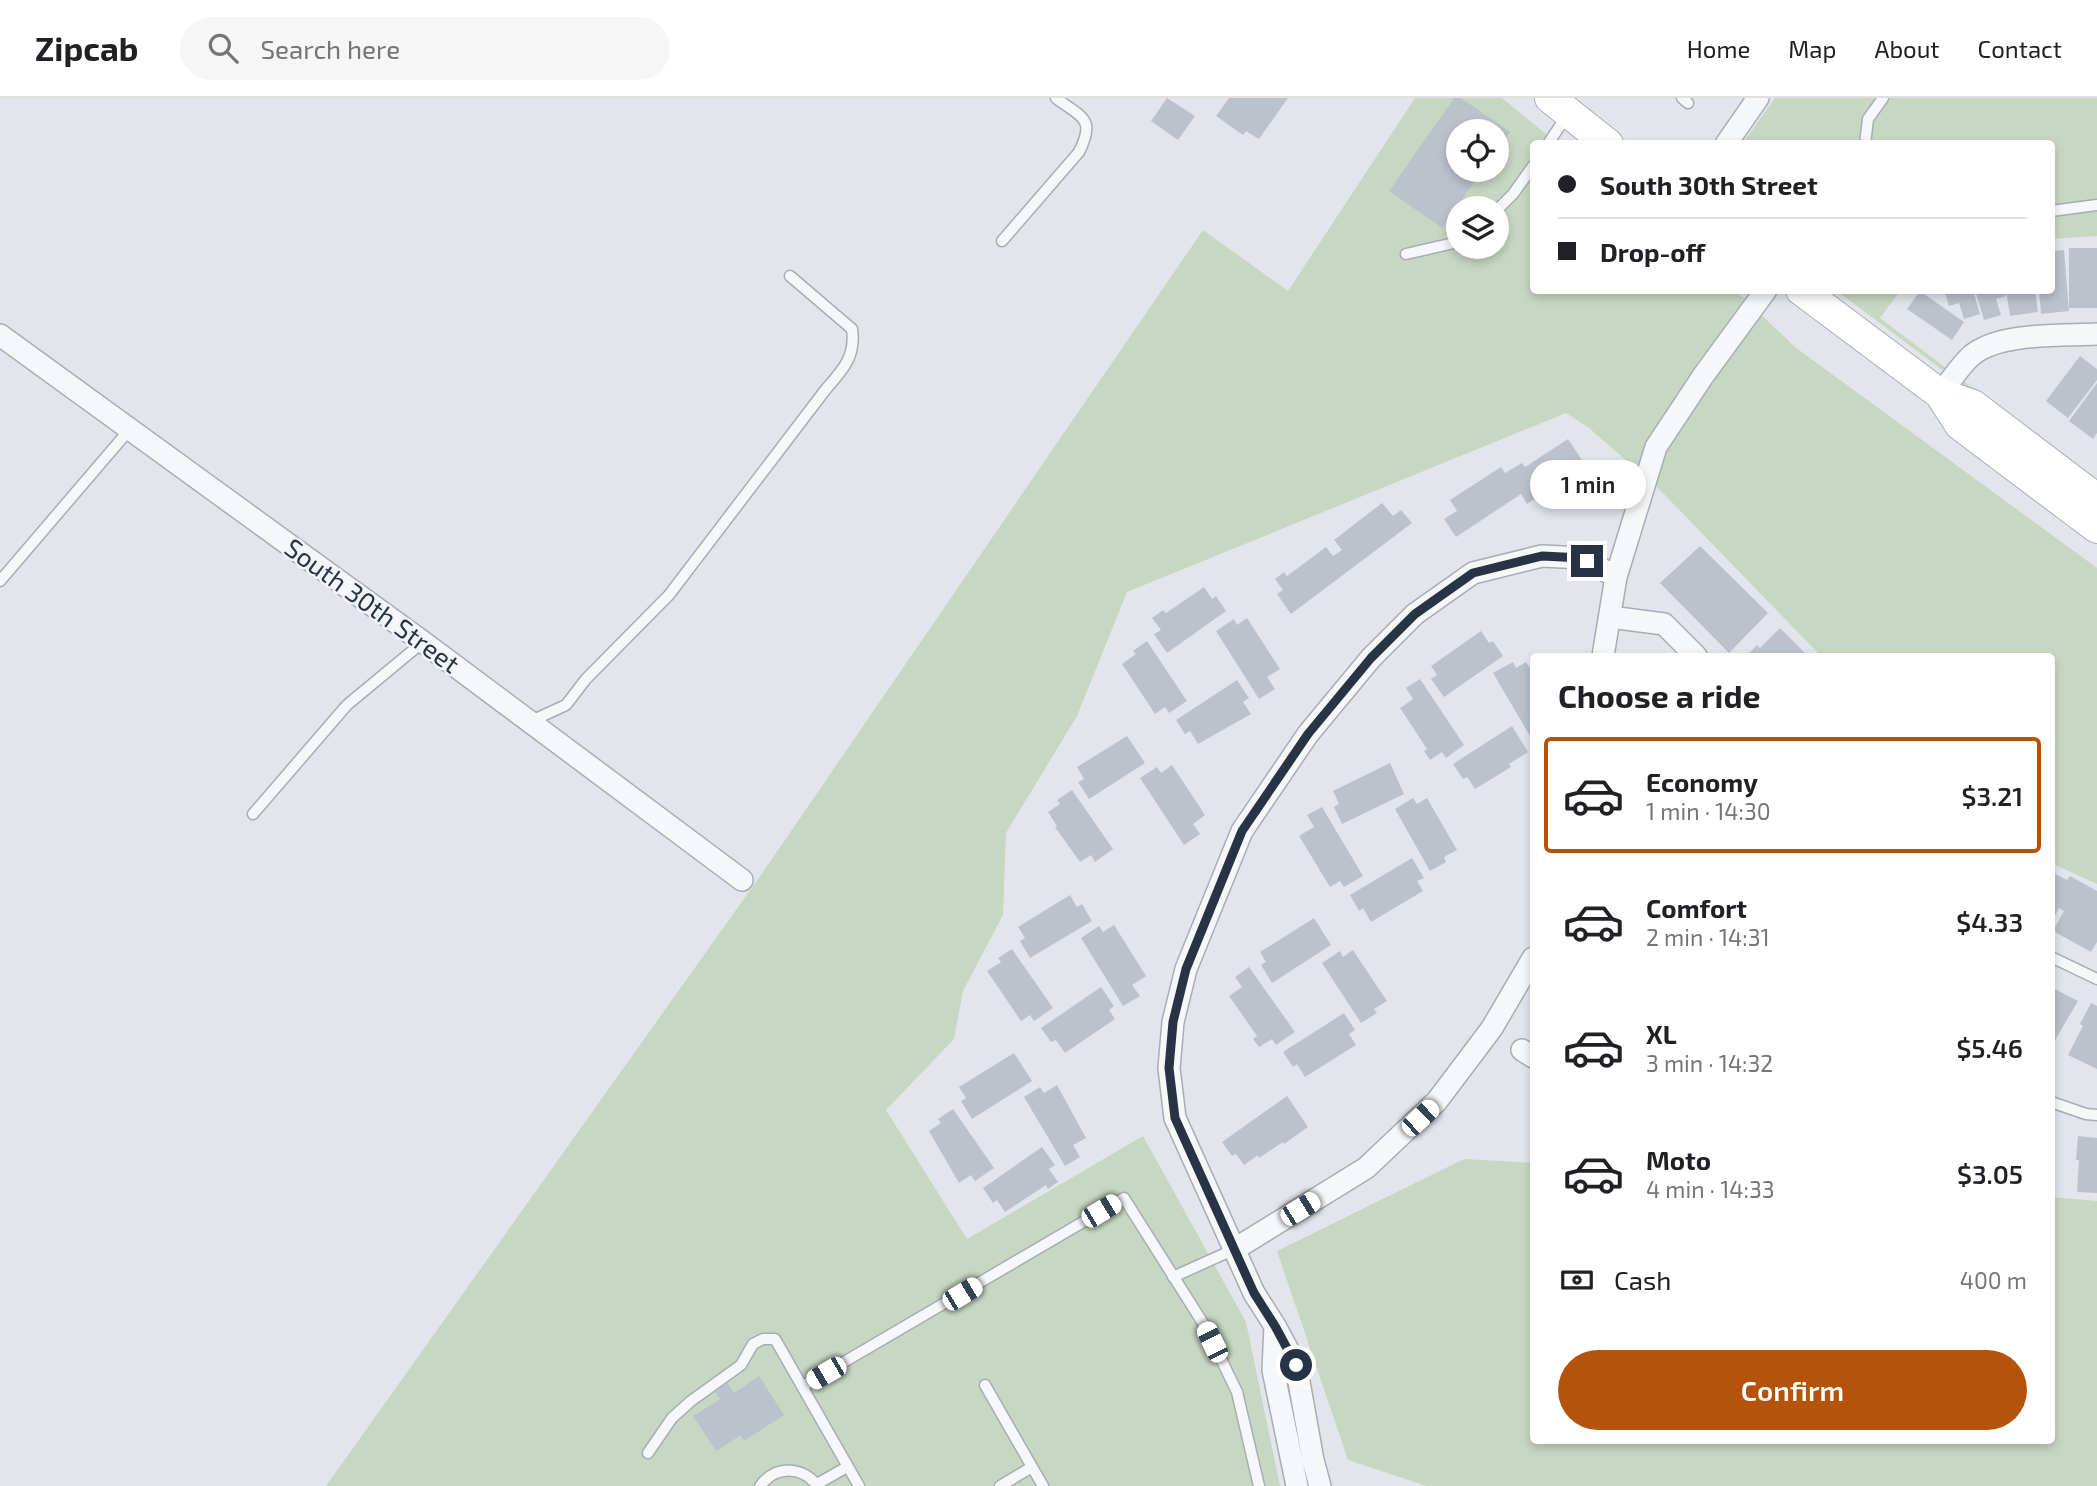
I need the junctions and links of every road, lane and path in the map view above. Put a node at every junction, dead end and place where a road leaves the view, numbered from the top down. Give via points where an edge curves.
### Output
1 (1056, 98) edge
2 (1758, 98) edge
3 (1883, 98) edge
4 (1559, 105) edge
5 (1549, 140) edge
6 (1603, 140) edge
7 (1729, 140) edge
8 (1864, 140) edge
9 (1530, 170) edge
10 (1509, 198) edge
11 (2097, 205) edge
12 (2055, 210) edge
13 (1002, 241) dead end
14 (1446, 245) edge
15 (1406, 254) dead end
16 (790, 275) dead end
17 (1763, 294) edge
18 (1806, 294) edge
19 (2097, 334) edge
20 (0, 335) edge
21 (1940, 394) junction
22 (130, 429) junction
23 (2097, 499) edge
24 (2097, 528) edge
25 (1616, 577) junction
26 (0, 581) edge
27 (1610, 617) junction
28 (423, 642) junction
29 (1604, 653) edge
30 (1693, 653) edge
31 (529, 722) junction
32 (253, 814) dead end
33 (742, 880) dead end
34 (2055, 959) edge
35 (1530, 963) edge
36 (2097, 979) edge
37 (2055, 1103) edge
38 (2097, 1115) edge
39 (1235, 1249) junction
40 (1173, 1278) junction
41 (1275, 1326) junction
42 (985, 1385) dead end
43 (803, 1386) junction
44 (1305, 1416) junction
45 (1283, 1422) junction
46 (648, 1453) dead end
47 (847, 1466) junction
48 (1032, 1467) junction
49 (817, 1485) edge
50 (760, 1486) edge
51 (859, 1486) edge
52 (1000, 1486) edge
53 (1043, 1486) edge
54 (1259, 1486) edge
55 (1297, 1486) edge
56 (1320, 1486) edge

1 - 13 lane via 1083,118 1087,135 1079,152
2 - 7 street
3 - 8 lane via 1868,119
4 - 5 lane
4 - 6 main road
9 - 10 lane
11 - 12 lane
14 - 15 lane
16 - 31 lane via 852,329 854,344 847,365 669,595 566,705
17 - 25 street via 1656,447
18 - 21 main road
19 - 21 street via 1986,347 1971,356
20 - 22 street, South 30th Street
21 - 23 main road via 1973,405
21 - 24 main road via 1960,425
22 - 26 lane
22 - 28 street, South 30th Street
25 - 27 street
25 - 39 street via 1583,558 1542,556 1473,573 1415,614 1371,658 1308,734 1242,831 1186,969 1173,1022 1169,1068 1175,1118
27 - 29 street
27 - 30 street via 1664,624
28 - 31 street, South 30th Street
28 - 32 lane via 347,705
31 - 33 street, South 30th Street
34 - 36 lane
35 - 39 street via 1492,1028 1437,1101 1366,1168
37 - 38 lane
39 - 40 lane
39 - 41 street
40 - 43 lane via 1124,1198
40 - 54 lane via 1206,1328 1237,1392
41 - 44 street via 1296,1365
41 - 45 street via 1273,1370
42 - 48 lane
43 - 46 lane via 775,1339 758,1341 737,1369 672,1418
43 - 47 lane
44 - 45 street
44 - 56 street
45 - 55 street
47 - 49 lane
47 - 51 lane
48 - 52 lane
48 - 53 lane
49 - 50 lane via 792,1470 772,1474

